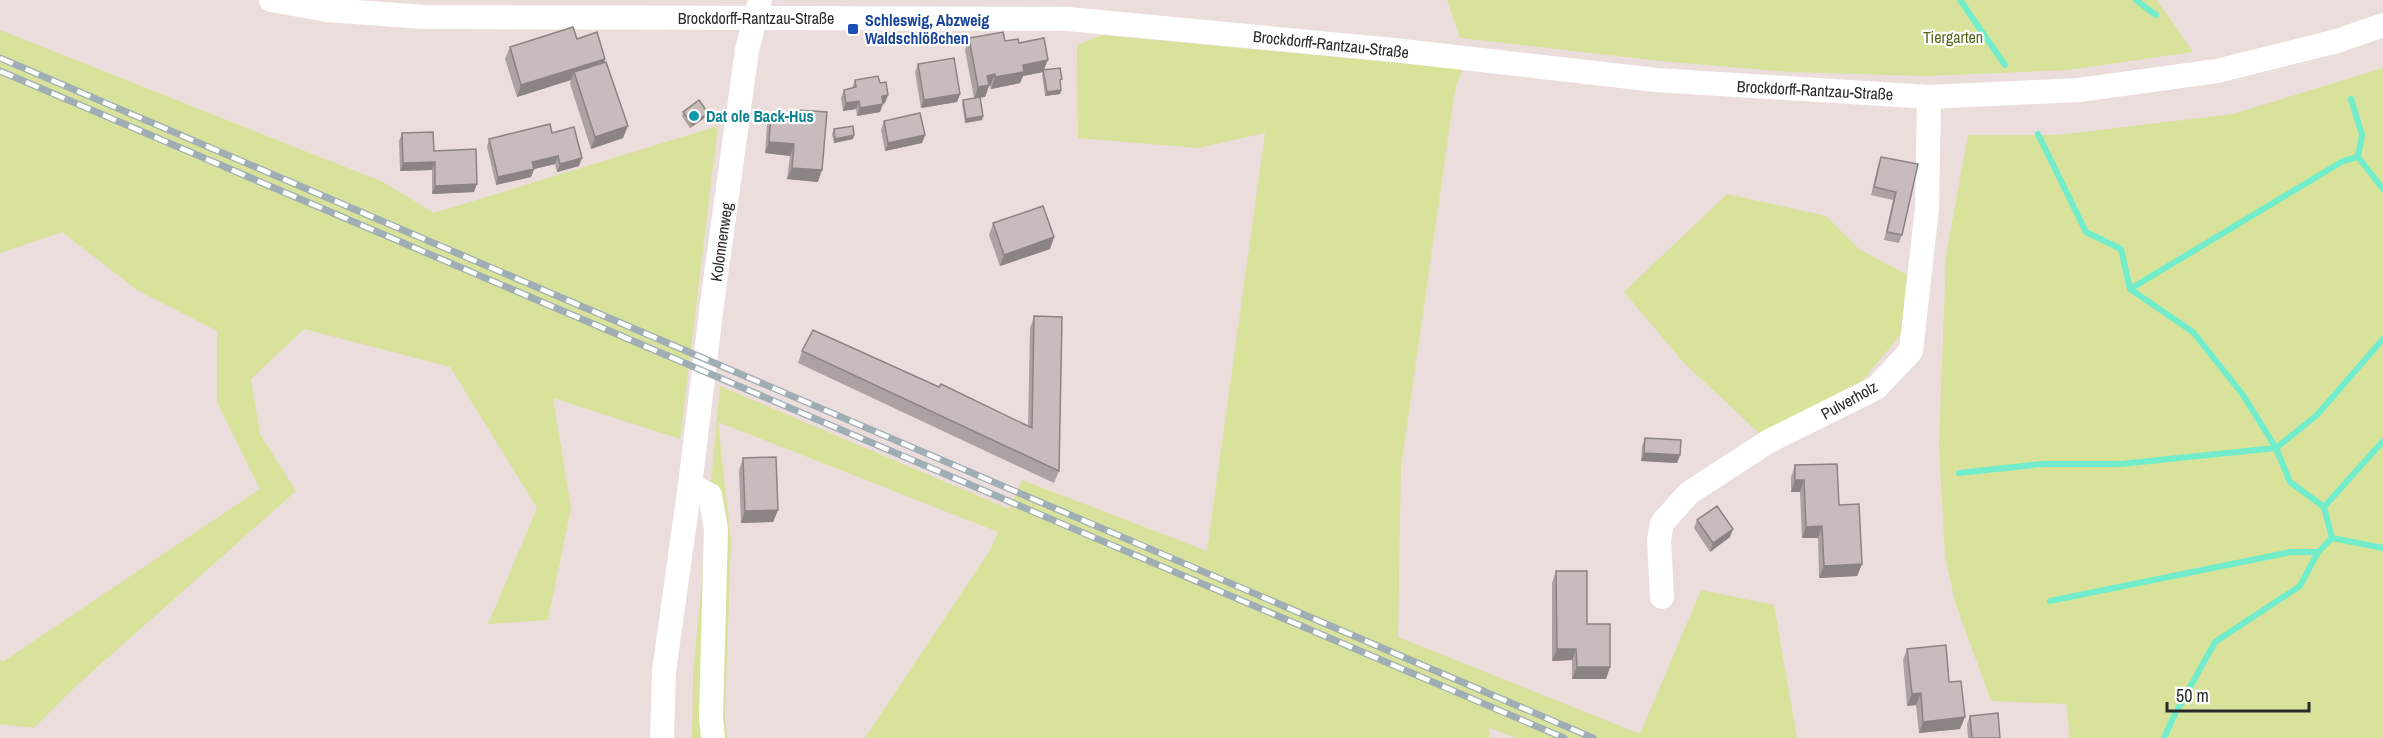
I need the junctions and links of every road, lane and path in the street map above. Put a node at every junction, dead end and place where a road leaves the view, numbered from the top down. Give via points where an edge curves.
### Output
1 (271, 0) edge
2 (758, 9) edge
3 (2383, 25) edge
4 (1929, 97) junction
5 (690, 485) junction
6 (1662, 597) dead end
7 (662, 738) edge
8 (713, 738) edge

1 - 2 street, Brockdorff-Rantzau-Straße via 327,10 425,17
2 - 4 street, Brockdorff-Rantzau-Straße via 1068,19 1656,80
2 - 5 street, Kolonnenweg via 747,50
3 - 4 street, Brockdorff-Rantzau-Straße via 2337,41 2217,71 2079,90
4 - 6 street, Pulverholz via 1926,209 1911,351 1876,388 1768,441 1689,493 1662,523
5 - 7 street, Kolonnenweg via 664,671
5 - 8 street via 710,495 716,529

